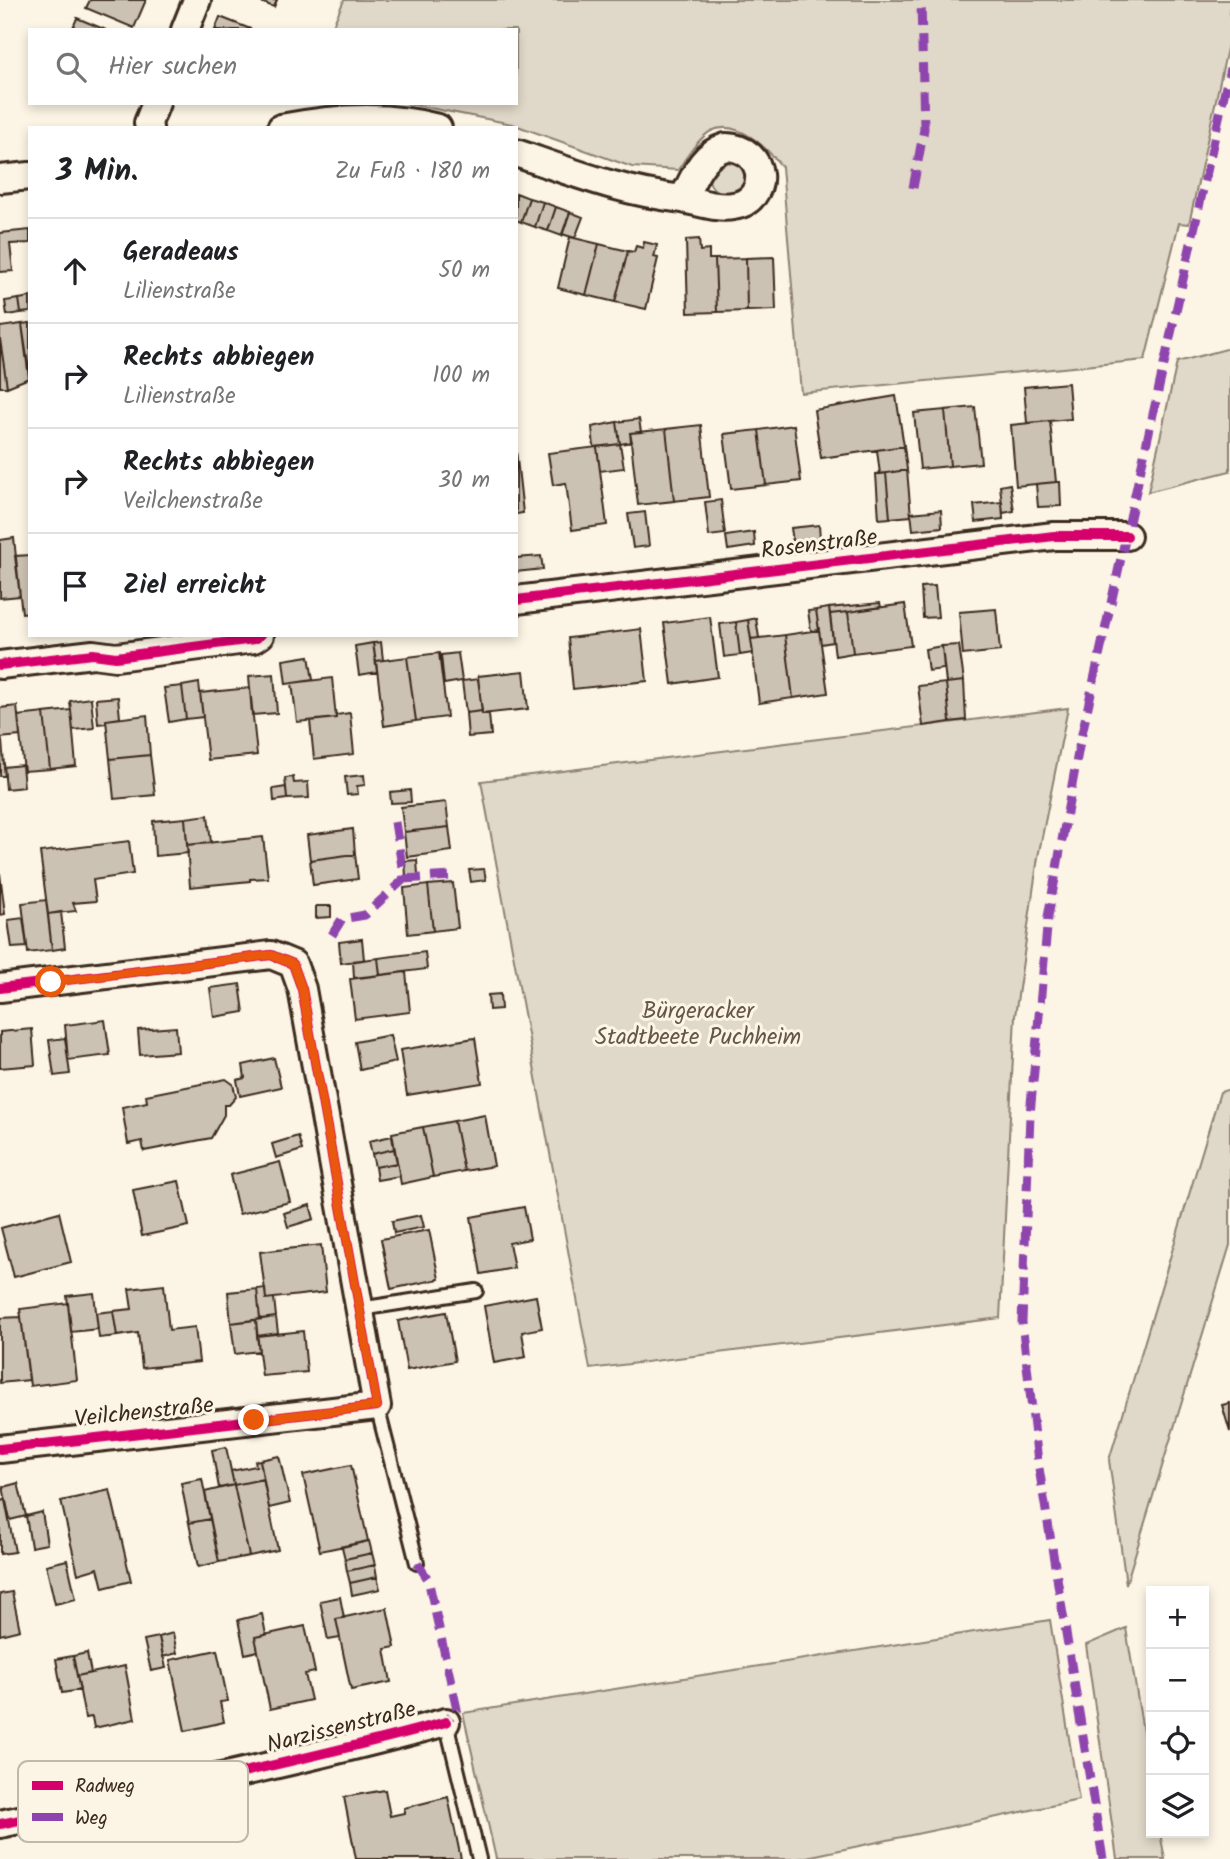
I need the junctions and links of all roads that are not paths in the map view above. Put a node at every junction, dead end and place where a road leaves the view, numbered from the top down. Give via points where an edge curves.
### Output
1 (197, 0) edge
2 (186, 28) edge
3 (155, 105) edge
4 (149, 126) edge
5 (297, 126) edge
6 (426, 126) edge
7 (518, 154) edge
8 (28, 176) edge
9 (0, 179) edge
10 (683, 199) dead end
11 (1126, 536) dead end
12 (518, 600) edge
13 (257, 637) edge
14 (0, 665) edge
15 (0, 988) edge
16 (477, 1291) dead end
17 (359, 1309) junction
18 (377, 1406) junction
19 (0, 1449) edge
20 (417, 1563) dead end
21 (446, 1722) joint
22 (248, 1770) edge
23 (18, 1820) edge
24 (0, 1824) edge
25 (479, 1859) edge

1 - 2 street
3 - 4 street
5 - 6 street via 355,119
7 - 10 street via 629,191
8 - 9 street
11 - 12 street, Rosenstraße via 1063,535
13 - 14 street via 116,657 93,654
15 - 17 street via 271,955 293,964 302,989
16 - 17 lane
17 - 18 street
18 - 19 street, Veilchenstraße
18 - 20 lane
21 - 22 street, Narzissenstraße
21 - 25 lane
23 - 24 street, Narzissenstraße

